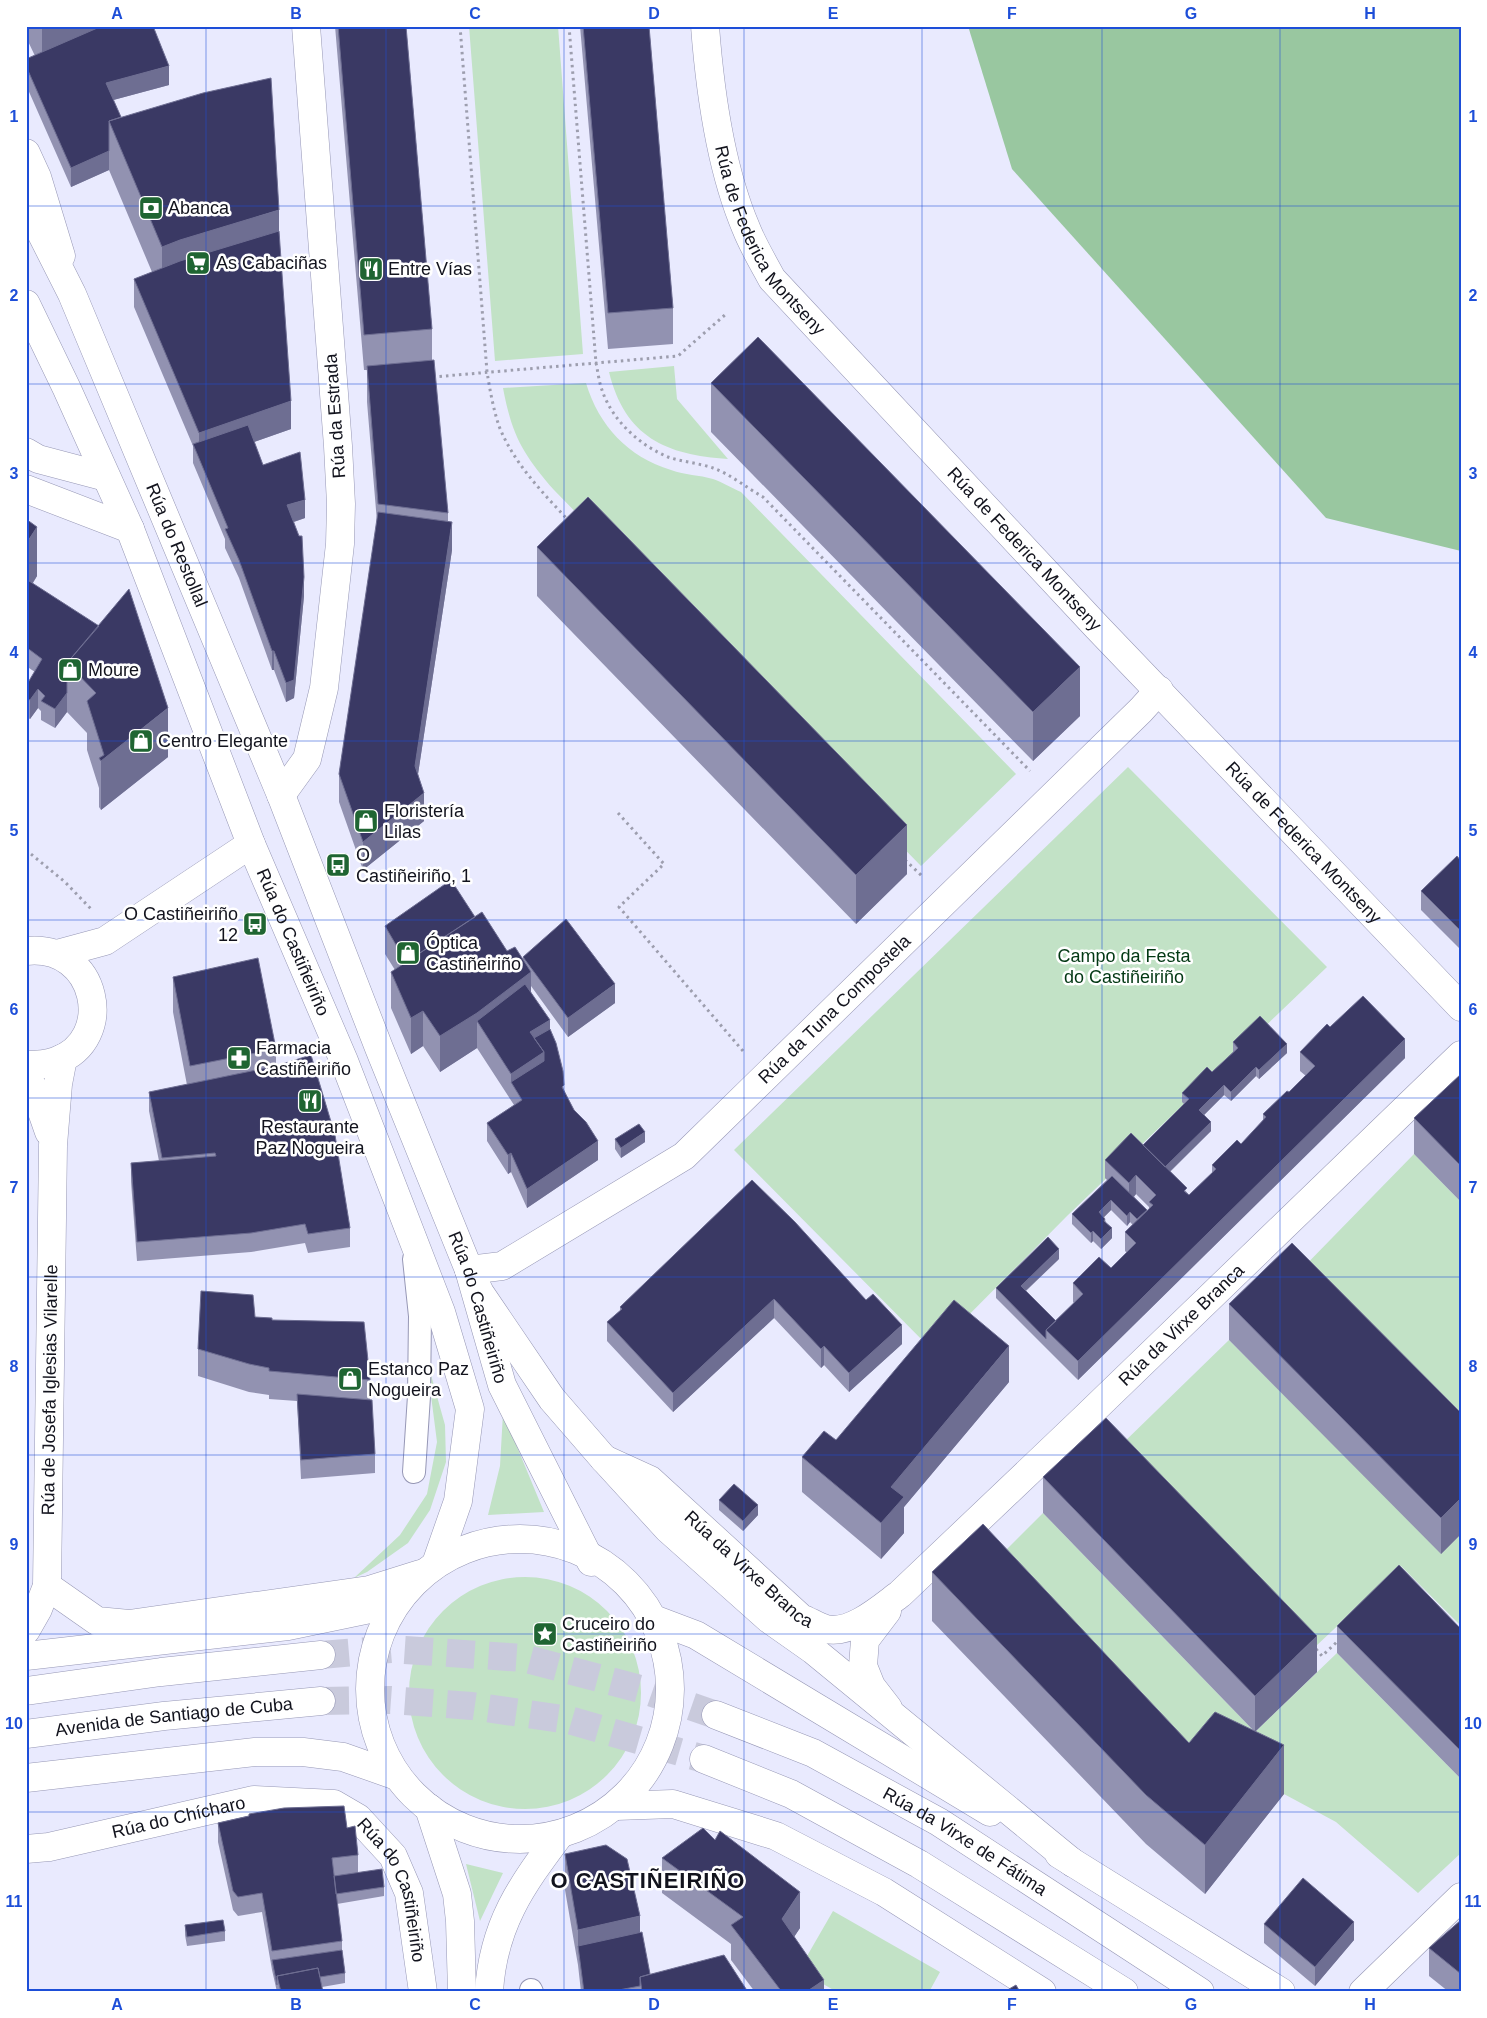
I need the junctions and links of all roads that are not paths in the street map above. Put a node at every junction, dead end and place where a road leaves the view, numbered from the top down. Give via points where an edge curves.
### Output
1 (306, 26) edge
2 (706, 26) edge
3 (26, 153) edge
4 (26, 203) edge
5 (72, 294) junction
6 (26, 304) edge
7 (26, 452) edge
8 (106, 477) junction
9 (26, 489) edge
10 (130, 529) junction
11 (1159, 690) junction
12 (281, 795) junction
13 (251, 844) junction
14 (105, 941) junction
15 (36, 949) edge
16 (88, 986) junction
17 (1461, 1007) edge
18 (1461, 1055) edge
19 (63, 1058) junction
20 (26, 1065) edge
21 (26, 1076) edge
22 (53, 1145) junction
23 (412, 1236) junction
24 (469, 1270) junction
25 (604, 1459) junction
26 (414, 1472) dead end
27 (591, 1562) junction
28 (429, 1567) junction
29 (40, 1570) edge
30 (900, 1594) junction
31 (394, 1604) junction
32 (651, 1618) junction
33 (26, 1630) edge
34 (321, 1654) tunnel mouth
35 (26, 1656) edge
36 (26, 1691) edge
37 (321, 1701) tunnel mouth
38 (716, 1715) tunnel mouth
39 (894, 1716) junction
40 (26, 1734) edge
41 (704, 1759) tunnel mouth
42 (397, 1776) junction
43 (26, 1778) edge
44 (334, 1804) joint
45 (616, 1806) junction
46 (429, 1808) junction
47 (560, 1834) junction
48 (26, 1849) edge
49 (1074, 1863) junction
50 (1461, 1897) edge
51 (423, 1992) edge
52 (462, 1992) edge
53 (489, 1992) edge
54 (1042, 1992) edge
55 (1124, 1992) edge
56 (1200, 1992) edge
57 (1281, 1992) edge
58 (1363, 1992) edge

1 - 12 main road, Rúa da Estrada via 338,446 340,544 324,688 307,759
2 - 11 main road, Rúa de Federica Montseny via 709,81 729,180 746,229 772,279
3 - 5 main road, Rúa do Restollal via 37,177
4 - 5 main road, Rúa do Restollal
5 - 12 main road, Rúa do Restollal
6 - 8 main road
7 - 8 main road via 38,459
8 - 10 main road
9 - 10 main road
10 - 13 main road, Rúa do Castiñeiriño
11 - 17 main road, Rúa de Federica Montseny
11 - 24 main road, Rúa da Tuna Compostela via 684,1156 502,1266
12 - 24 main road, Rúa do Castiñeiriño
13 - 14 main road
13 - 23 main road, Rúa do Castiñeiriño via 344,1061
14 - 15 main road
14 - 16 main road via 92,968
15 - 16 main road via 71,962
16 - 19 main road via 93,1000 89,1029 81,1042
18 - 30 main road, Rúa da Virxe Branca
19 - 20 main road via 44,1065
19 - 22 main road, Rúa de Josefa Iglesias Vilarelle
21 - 22 main road, Rúa de Josefa Iglesias Vilarelle via 42,1106
22 - 29 main road, Rúa de Josefa Iglesias Vilarelle
23 - 26 lane via 420,1316
23 - 28 main road, Rúa do Castiñeiriño via 441,1312 470,1409 458,1501
24 - 25 main road via 480,1293 552,1399
24 - 27 main road, Rúa do Castiñeiriño via 502,1384
25 - 30 main road, Rúa da Virxe Branca via 650,1480 801,1618 827,1630 848,1628
25 - 39 main road via 668,1529 762,1612
27 - 28 main road, Rúa do Castiñeiriño via 552,1543 514,1539 474,1545
27 - 32 main road, Rúa do Castiñeiriño via 639,1600
28 - 29 main road via 369,1590 129,1624 97,1621
28 - 31 main road, Rúa do Castiñeiriño
29 - 33 main road, Rúa de Josefa Iglesias Vilarelle via 38,1609
30 - 39 main road, Rúa da Virxe Branca via 865,1640 863,1666 871,1686
31 - 35 main road via 288,1626
31 - 42 main road, Rúa do Castiñeiriño via 371,1662 369,1689 372,1719
32 - 45 main road, Rúa do Castiñeiriño via 665,1646 672,1676 667,1732 639,1783
32 - 49 main road via 696,1635
34 - 36 main road
37 - 40 main road, Avenida de Santiago de Cuba via 164,1716
38 - 56 main road, Rúa da Virxe de Fátima via 813,1754 939,1822
39 - 49 main road
41 - 55 main road via 791,1794 910,1859
42 - 43 main road via 343,1757 303,1752 255,1752
42 - 46 main road, Rúa do Castiñeiriño
44 - 48 main road, Rúa do Chícharo via 254,1800 48,1847
44 - 51 main road, Rúa do Castiñeiriño via 358,1818 393,1856 409,1893
45 - 47 main road, Rúa do Castiñeiriño via 584,1826
45 - 54 main road via 674,1804 776,1836 884,1892
46 - 47 main road, Rúa do Castiñeiriño via 477,1833 528,1839
46 - 52 main road, Rúa do Castiñeiriño via 457,1894
47 - 53 main road via 526,1880 508,1912 490,1970
49 - 57 main road
50 - 58 main road

